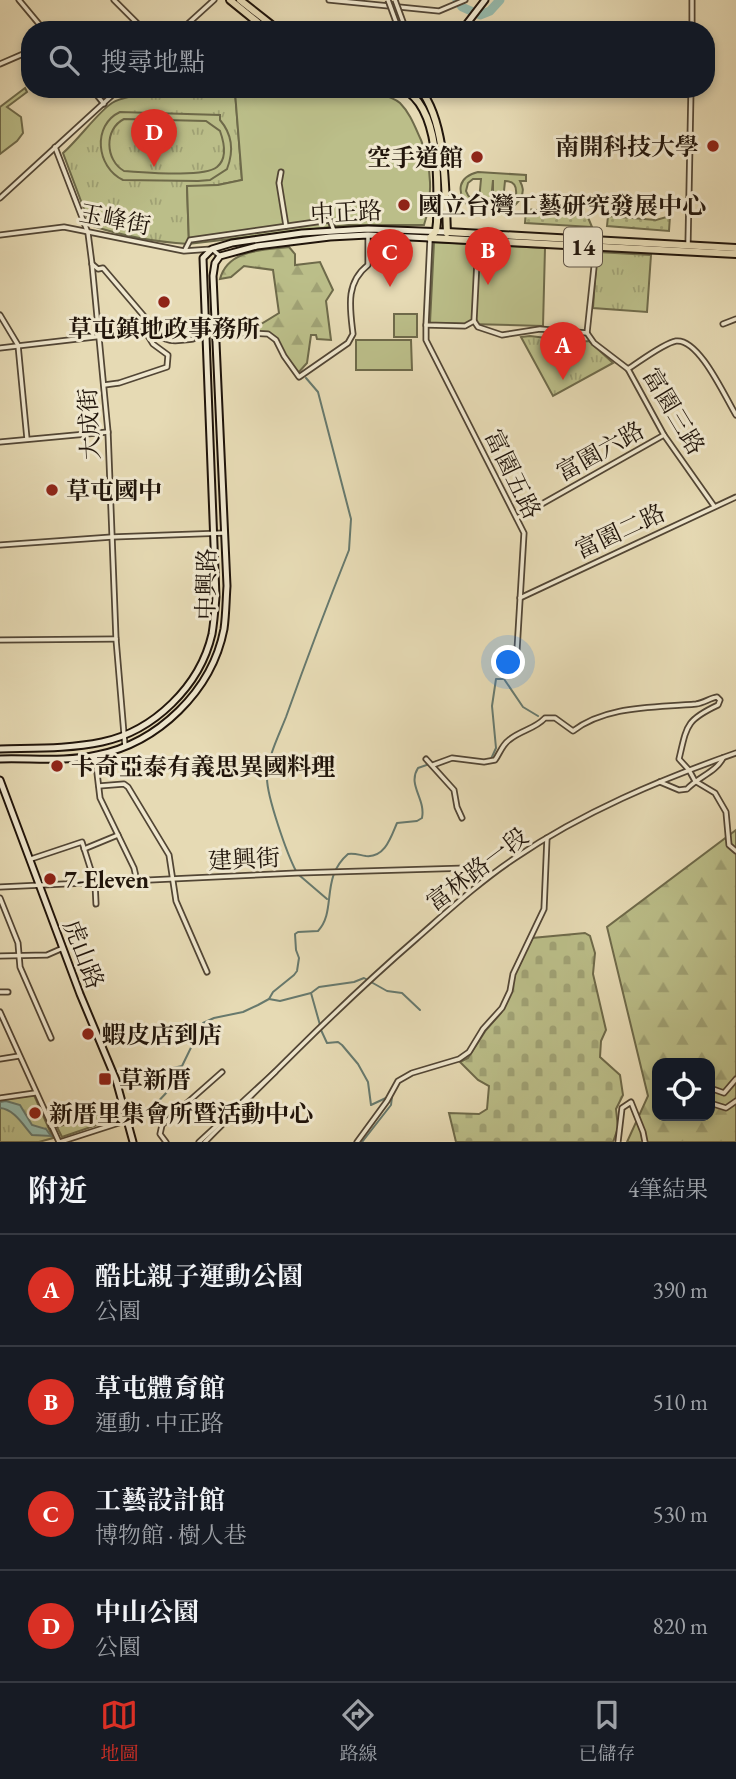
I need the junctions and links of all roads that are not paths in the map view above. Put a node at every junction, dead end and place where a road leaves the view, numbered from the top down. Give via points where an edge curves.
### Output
1 (19, 0) edge
2 (114, 0) edge
3 (214, 0) edge
4 (230, 0) edge
5 (252, 0) edge
6 (329, 0) edge
7 (388, 0) edge
8 (395, 0) edge
9 (465, 0) edge
10 (485, 0) edge
11 (692, 0) edge
12 (240, 3) edge
13 (36, 21) edge
14 (135, 21) edge
15 (191, 21) edge
16 (258, 21) edge
17 (265, 21) edge
18 (396, 21) edge
19 (403, 21) edge
20 (469, 21) edge
21 (692, 21) edge
22 (21, 55) edge
23 (0, 64) edge
24 (99, 98) edge
25 (110, 98) edge
26 (418, 98) edge
27 (425, 98) edge
28 (691, 98) edge
29 (104, 104) junction
30 (55, 147) junction
31 (281, 172) dead end
32 (0, 198) edge
33 (286, 226) junction
34 (436, 231) junction
35 (368, 232) junction
36 (89, 233) junction
37 (334, 234) junction
38 (447, 235) junction
39 (0, 236) edge
40 (430, 238) junction
41 (478, 241) junction
42 (596, 244) junction
43 (736, 248) edge
44 (212, 249) junction
45 (688, 250) junction
46 (184, 251) junction
47 (736, 254) edge
48 (220, 257) junction
49 (92, 264) junction
50 (0, 315) edge
51 (736, 318) edge
52 (474, 321) junction
53 (149, 322) dead end
54 (205, 323) junction
55 (215, 323) junction
56 (723, 324) dead end
57 (426, 325) junction
58 (154, 330) junction
59 (145, 331) junction
60 (587, 333) junction
61 (101, 335) junction
62 (226, 335) tunnel mouth
63 (193, 339) tunnel mouth
64 (18, 345) junction
65 (0, 348) edge
66 (628, 369) junction
67 (104, 385) junction
68 (736, 415) edge
69 (108, 432) junction
70 (664, 435) junction
71 (27, 439) junction
72 (0, 442) edge
73 (736, 497) edge
74 (714, 506) junction
75 (517, 518) junction
76 (224, 533) junction
77 (213, 534) junction
78 (112, 537) junction
79 (0, 545) edge
80 (520, 598) junction
81 (116, 639) junction
82 (0, 640) edge
83 (517, 650) dead end
84 (122, 735) junction
85 (125, 747) junction
86 (0, 749) edge
87 (736, 753) edge
88 (95, 756) junction
89 (723, 758) junction
90 (0, 759) edge
91 (689, 770) junction
92 (0, 780) edge
93 (695, 781) junction
94 (660, 782) junction
95 (99, 786) junction
96 (2, 791) edge
97 (463, 818) dead end
98 (118, 835) junction
99 (547, 838) junction
100 (84, 849) junction
101 (736, 851) edge
102 (31, 859) junction
103 (488, 877) junction
104 (174, 880) junction
105 (137, 881) junction
106 (95, 883) junction
107 (40, 885) junction
108 (0, 887) edge
109 (0, 898) edge
110 (96, 904) dead end
111 (63, 948) junction
112 (0, 956) edge
113 (19, 956) junction
114 (207, 972) dead end
115 (0, 992) edge
116 (8, 992) dead end
117 (0, 1012) edge
118 (51, 1038) dead end
119 (19, 1056) junction
120 (0, 1059) edge
121 (277, 1071) junction
122 (222, 1072) dead end
123 (736, 1079) edge
124 (715, 1090) edge
125 (35, 1093) junction
126 (0, 1098) edge
127 (736, 1101) edge
128 (122, 1102) junction
129 (715, 1105) edge
130 (128, 1120) junction
131 (51, 1126) junction
132 (59, 1142) edge
133 (133, 1142) edge
134 (166, 1142) edge
135 (199, 1142) edge
136 (205, 1142) edge
137 (356, 1142) edge
138 (618, 1142) edge
139 (645, 1142) edge

1 - 13 street
2 - 14 street
3 - 15 street
4 - 12 main road
5 - 12 street
6 - 9 street via 439,11
7 - 18 street, bridge
8 - 19 street, bridge
10 - 20 street
11 - 21 street
12 - 16 main road
12 - 17 main road
22 - 23 street
24 - 29 street
25 - 29 street
26 - 34 main road via 436,156
27 - 38 main road via 442,149
28 - 45 street
29 - 30 street
30 - 32 street
30 - 36 street, 大成街
31 - 33 street
33 - 37 street via 330,220
33 - 46 street via 190,240
34 - 35 street, 中正路
34 - 38 street, 中正路
34 - 40 main road
35 - 37 street, 中正路
35 - 40 street, 中正路
35 - 62 street via 368,265 353,283 353,334 348,343 299,377 268,334
36 - 39 street, 玉峰街 via 64,227
36 - 46 street, 玉峰街
36 - 49 street, 大成街
37 - 44 street, 中正路 via 232,243
37 - 48 street, 中正路 via 236,250
38 - 40 main road, 中正路 / 14
38 - 41 main road, 中正路 / 14
38 - 42 main road, 中正路 / 14
40 - 57 street, 富園五路
41 - 42 main road, 中正路 / 14
41 - 52 street
42 - 45 main road, 中正路 / 14
42 - 60 street
43 - 45 main road, 中正路 / 14
44 - 46 street, 玉峰街
44 - 48 street
44 - 54 street, 中興路 via 203,267
45 - 47 main road, 中正路 / 14
48 - 55 street, 中興路 via 213,276
49 - 53 street via 103,268
49 - 61 street, 大成街
50 - 64 street
51 - 56 street
52 - 57 street via 465,326
52 - 60 street via 478,327 502,335 540,329
54 - 55 street
54 - 58 street
54 - 77 street, 中興路
55 - 76 street, 中興路
57 - 75 street, 富園五路 via 426,340
58 - 59 street
58 - 63 street via 169,341
59 - 61 street
59 - 67 street via 168,355 167,367
60 - 66 street
61 - 64 street
61 - 67 street, 大成街
64 - 65 street
64 - 71 street
66 - 68 street via 674,341 688,342
66 - 70 street, 富園三路
67 - 69 street, 大成街
69 - 71 street
69 - 78 street, 大成街
70 - 74 street, 富園三路
70 - 75 street, 富園六路
71 - 72 street
73 - 74 street, 富園二路
74 - 80 street, 富園二路
75 - 80 street, 富園五路 via 524,533
76 - 77 street
76 - 85 street, 中興路 via 226,611 214,662 185,705 159,728
77 - 78 street
77 - 84 street, 中興路 via 215,615 201,664 169,706
78 - 79 street
78 - 81 street, 大成街
80 - 83 street, 富園五路
81 - 82 street
81 - 84 street, 大成街
84 - 85 street, 大成街
84 - 86 street, 中興路 via 86,745
85 - 88 street, 中興路
87 - 89 street, 富林路一段
88 - 90 street, 中興路
88 - 95 street
89 - 91 street, 富林路一段
89 - 93 street via 719,766
91 - 93 street
91 - 94 street, 富林路一段
91 - 97 street via 679,758 686,731 693,717 718,705 718,697 594,717 573,731 555,718 545,718 512,737 495,760 430,762 454,790
92 - 96 street, 虎山路
93 - 94 street via 679,790
93 - 101 street via 715,793 726,812 729,845
94 - 99 street, 富林路一段
95 - 98 street
95 - 104 street via 128,787 169,855
96 - 102 street, 虎山路
98 - 100 street
98 - 105 street
99 - 103 street, 富林路一段
99 - 137 street via 544,909 502,1008 460,1059 398,1081
100 - 102 street via 82,842
100 - 106 street
102 - 107 street, 虎山路
103 - 104 street, 建興街 via 468,868
103 - 121 street, 富林路一段 via 373,976
104 - 105 street, 建興街
104 - 114 street via 176,901
105 - 106 street, 建興街
106 - 107 street, 建興街
106 - 110 street
107 - 108 street, 建興街
107 - 111 street, 虎山路
109 - 113 street
111 - 113 street via 47,955
111 - 128 street, 虎山路
112 - 113 street
113 - 118 street
115 - 116 street
117 - 119 street
119 - 120 street
119 - 125 street
121 - 135 street, 富林路一段
121 - 136 street, 富林路一段
122 - 134 street via 162,1125 160,1135
123 - 124 street via 724,1093
125 - 126 street
125 - 131 street
127 - 129 street via 726,1108
128 - 130 street, 虎山路
128 - 131 street
130 - 132 street
130 - 133 street, 虎山路
131 - 132 street
138 - 139 street via 622,1108 631,1102

